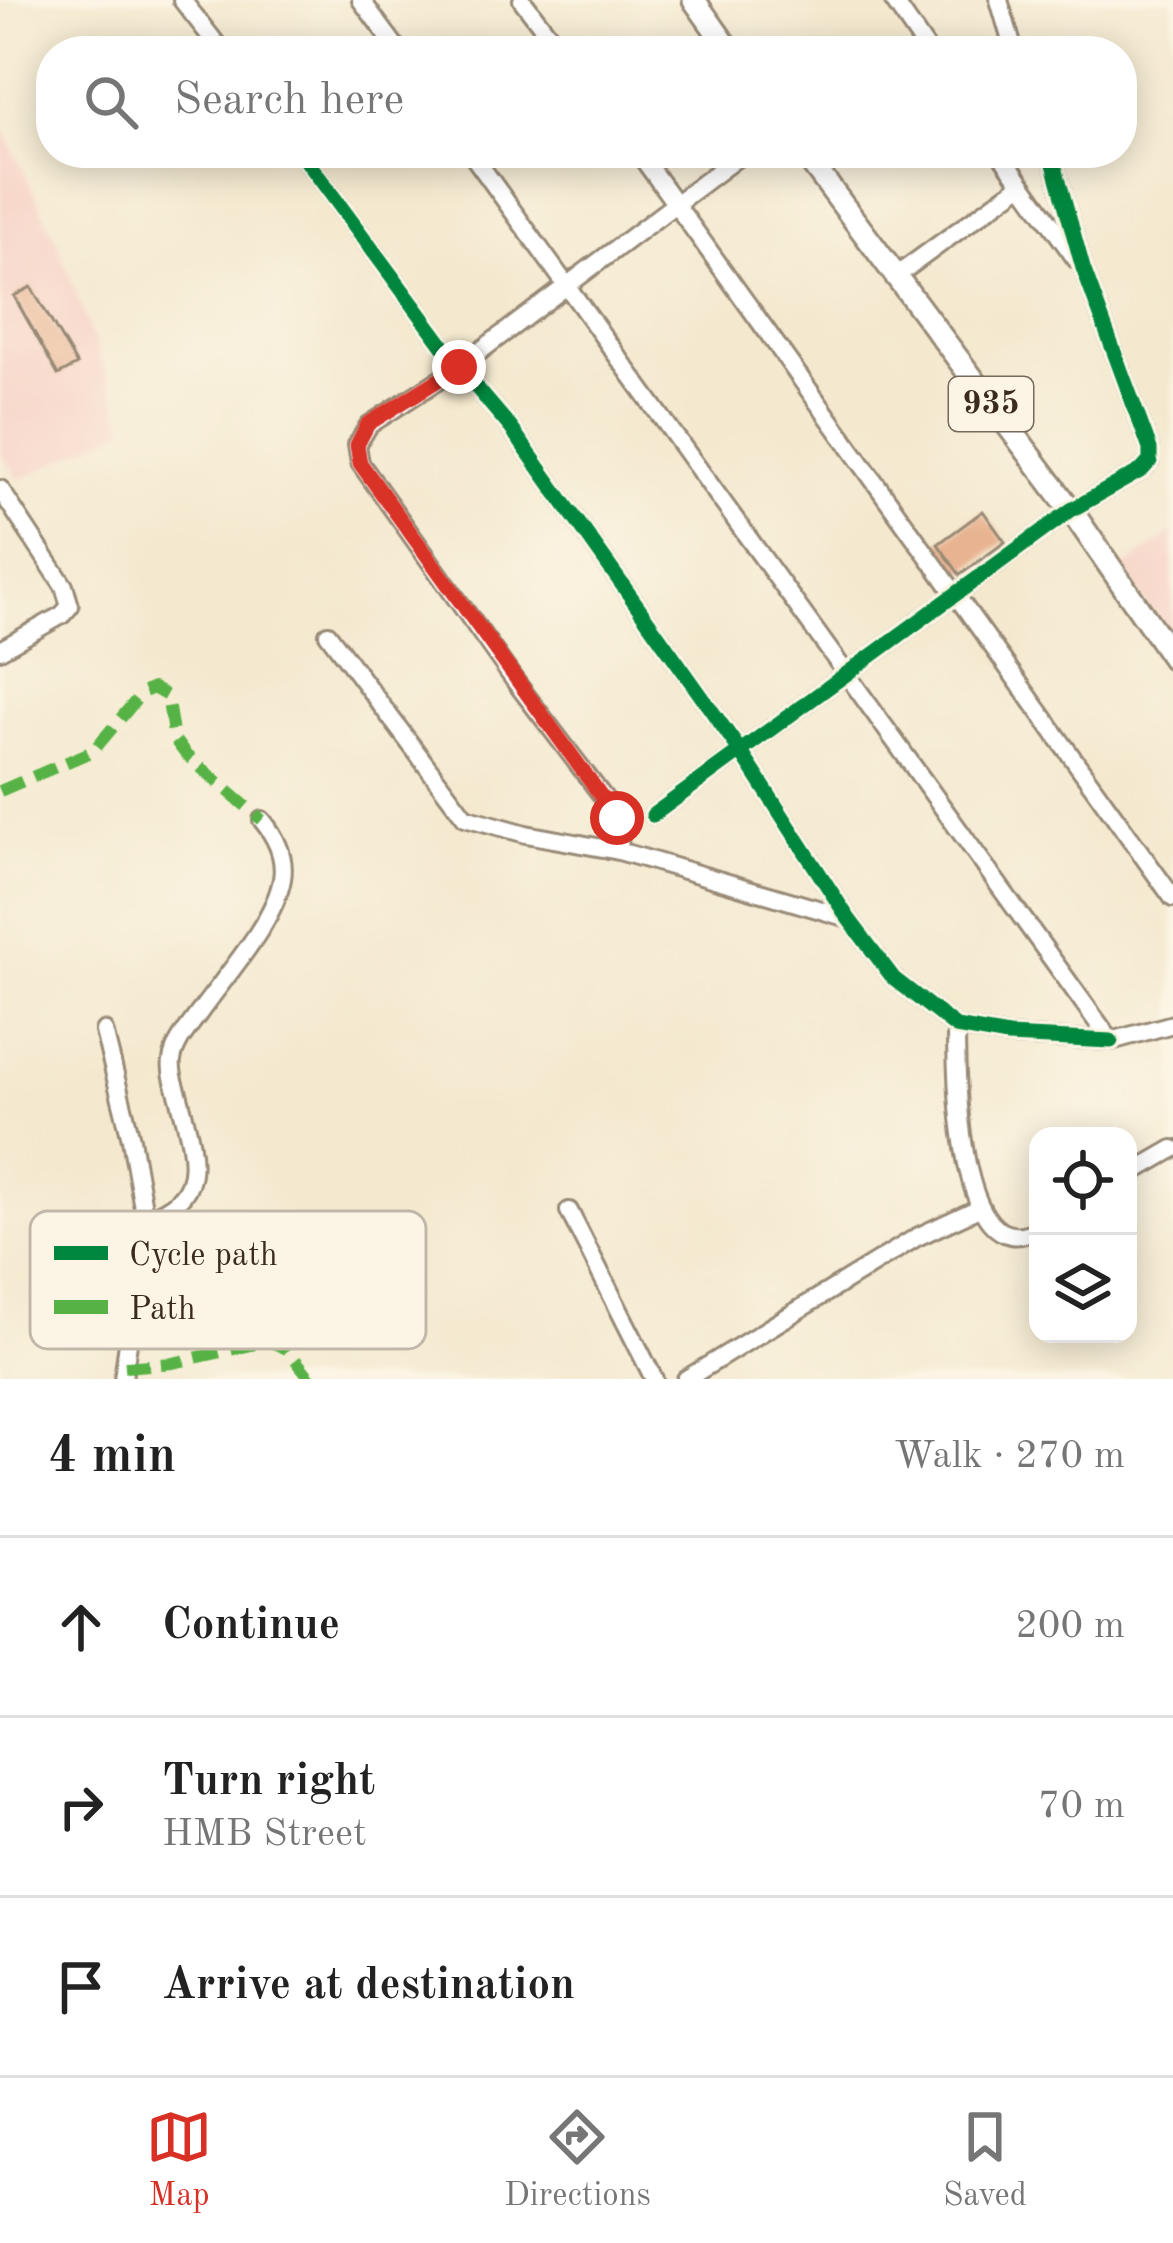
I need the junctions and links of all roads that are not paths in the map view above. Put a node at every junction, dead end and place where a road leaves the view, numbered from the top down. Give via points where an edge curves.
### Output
1 (182, 0) edge
2 (361, 0) edge
3 (522, 0) edge
4 (694, 0) edge
5 (893, 0) edge
6 (999, 0) edge
7 (210, 36) edge
8 (388, 36) edge
9 (550, 36) edge
10 (719, 36) edge
11 (918, 36) edge
12 (1009, 36) edge
13 (312, 168) edge
14 (481, 168) edge
15 (651, 168) edge
16 (722, 168) edge
17 (815, 168) edge
18 (1011, 168) edge
19 (1055, 168) edge
20 (1022, 184) junction
21 (676, 201) junction
22 (1083, 268) junction
23 (896, 276) junction
24 (563, 285) junction
25 (459, 367) junction
26 (0, 489) edge
27 (1071, 510) junction
28 (956, 596) junction
29 (328, 634) dead end
30 (0, 650) edge
31 (1173, 658) edge
32 (846, 673) junction
33 (741, 752) junction
34 (653, 815) dead end
35 (262, 820) dead end
36 (619, 851) junction
37 (1173, 898) edge
38 (848, 918) junction
39 (1173, 1024) edge
40 (956, 1027) junction
41 (104, 1031) dead end
42 (1111, 1041) junction
43 (1173, 1149) edge
44 (1137, 1170) edge
45 (979, 1208) junction
46 (144, 1211) edge
47 (163, 1211) edge
48 (569, 1211) dead end
49 (1029, 1233) edge
50 (127, 1349) edge
51 (123, 1379) edge
52 (653, 1379) edge
53 (686, 1379) edge

1 - 7 street
2 - 8 street
3 - 9 street
4 - 10 main road
5 - 11 street
6 - 12 street
13 - 25 street
14 - 24 street
15 - 21 street
16 - 21 street
17 - 23 main road, 935
18 - 20 street
19 - 22 street
20 - 22 street
20 - 23 street
21 - 24 street
21 - 28 street
22 - 27 street via 1150,456 1142,470
23 - 27 main road, 935
24 - 25 street
24 - 32 street
25 - 33 street
25 - 36 street via 368,424 357,445 360,463 610,806 620,824
26 - 30 street via 70,605
27 - 28 street
27 - 31 main road, 935
28 - 32 street
28 - 37 street
29 - 36 street via 465,817
32 - 33 street
32 - 42 street
33 - 34 street
33 - 38 street
35 - 47 street via 275,836 282,878 262,922 176,1048 173,1075 193,1175 188,1191
36 - 38 street
38 - 40 street via 895,979
39 - 42 street
40 - 42 street
40 - 45 street via 958,1106
41 - 46 street
43 - 44 street
45 - 49 street via 1006,1238
45 - 53 street via 917,1237
48 - 52 street
50 - 51 street

